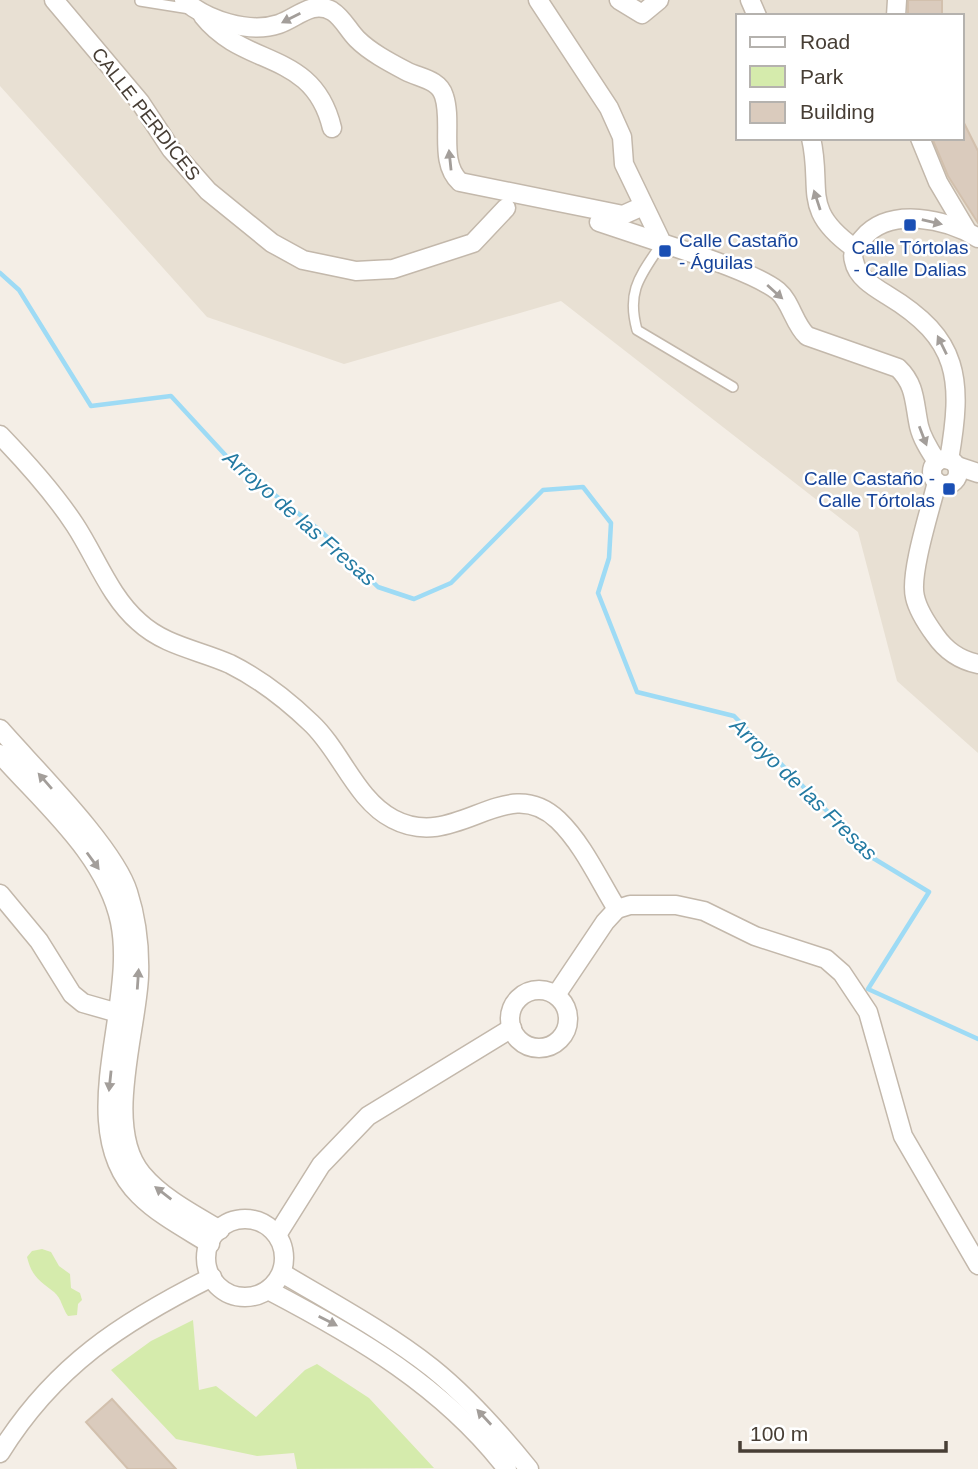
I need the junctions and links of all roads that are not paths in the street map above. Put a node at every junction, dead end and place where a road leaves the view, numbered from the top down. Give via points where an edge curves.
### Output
1 (54, 0) edge
2 (538, 0) edge
3 (619, 0) edge
4 (659, 0) edge
5 (140, 1) edge
6 (191, 5) edge
7 (332, 128) dead end
8 (811, 140) edge
9 (921, 140) edge
10 (487, 186) junction
11 (643, 206) junction
12 (506, 208) junction
13 (972, 234) edge
14 (662, 243) junction
15 (854, 248) junction
16 (733, 387) dead end
17 (0, 435) edge
18 (948, 463) junction
19 (978, 472) edge
20 (978, 664) edge
21 (0, 729) edge
22 (0, 754) edge
23 (0, 894) edge
24 (617, 909) junction
25 (556, 995) junction
26 (118, 1013) junction
27 (512, 1028) junction
28 (277, 1235) junction
29 (215, 1237) junction
30 (978, 1265) edge
31 (282, 1273) junction
32 (212, 1277) junction
33 (268, 1290) junction
34 (0, 1453) edge
35 (507, 1469) edge
36 (529, 1469) edge

1 - 12 street, CALLE PERDICES via 208,191 272,243 303,260 356,271 393,269 473,243
2 - 11 street via 609,108 622,137 624,164
3 - 4 street via 642,14
5 - 6 lane
6 - 7 street via 229,40 313,85
10 -> 6 street via 460,182 452,175 444,94 434,82 367,48 332,12 313,7 276,25 258,27 235,25
15 -> 8 street via 822,217 813,188
9 - 13 street via 938,182
10 - 11 street via 623,215
10 - 12 street
11 - 14 street
12 - 14 street via 535,205
15 -> 13 street via 867,232 893,220 914,218
14 - 16 lane via 638,281 631,308 637,330
14 -> 18 street via 709,259 780,293 797,327 807,336 898,368 913,390 919,428
18 -> 15 street via 956,405 945,347 913,310 863,279 853,262
17 - 24 street via 74,523 123,606 140,623 181,647 231,665 289,702 334,748 378,809 416,827 438,828 510,803 536,807 557,819 571,836
18 - 19 street
18 - 20 street via 933,470 937,482 914,576 914,596 939,641 959,659
29 -> 21 street via 140,1172 125,1134 123,1110 139,979 139,946 127,887 93,835
22 -> 26 street via 81,846 111,893 123,947
23 - 26 street via 39,941 72,994 83,1003
24 - 25 street
24 - 30 street via 651,904 704,911 755,936 811,951 842,974 868,1012 903,1136
25 - 27 street via 539,990 522,996 512,1010
25 - 27 street via 566,1008 568,1025 553,1044 528,1045
26 -> 29 street via 107,1109 116,1162 141,1197
27 - 28 street via 368,1115 321,1165
28 - 29 street via 253,1220 235,1221
28 - 31 street via 284,1250
29 - 32 street via 207,1254
31 - 33 street
36 -> 31 street via 477,1409 433,1369 385,1334
32 - 33 street via 225,1291 241,1297
32 - 34 street via 101,1340 44,1392
33 -> 35 street via 388,1357 461,1419

